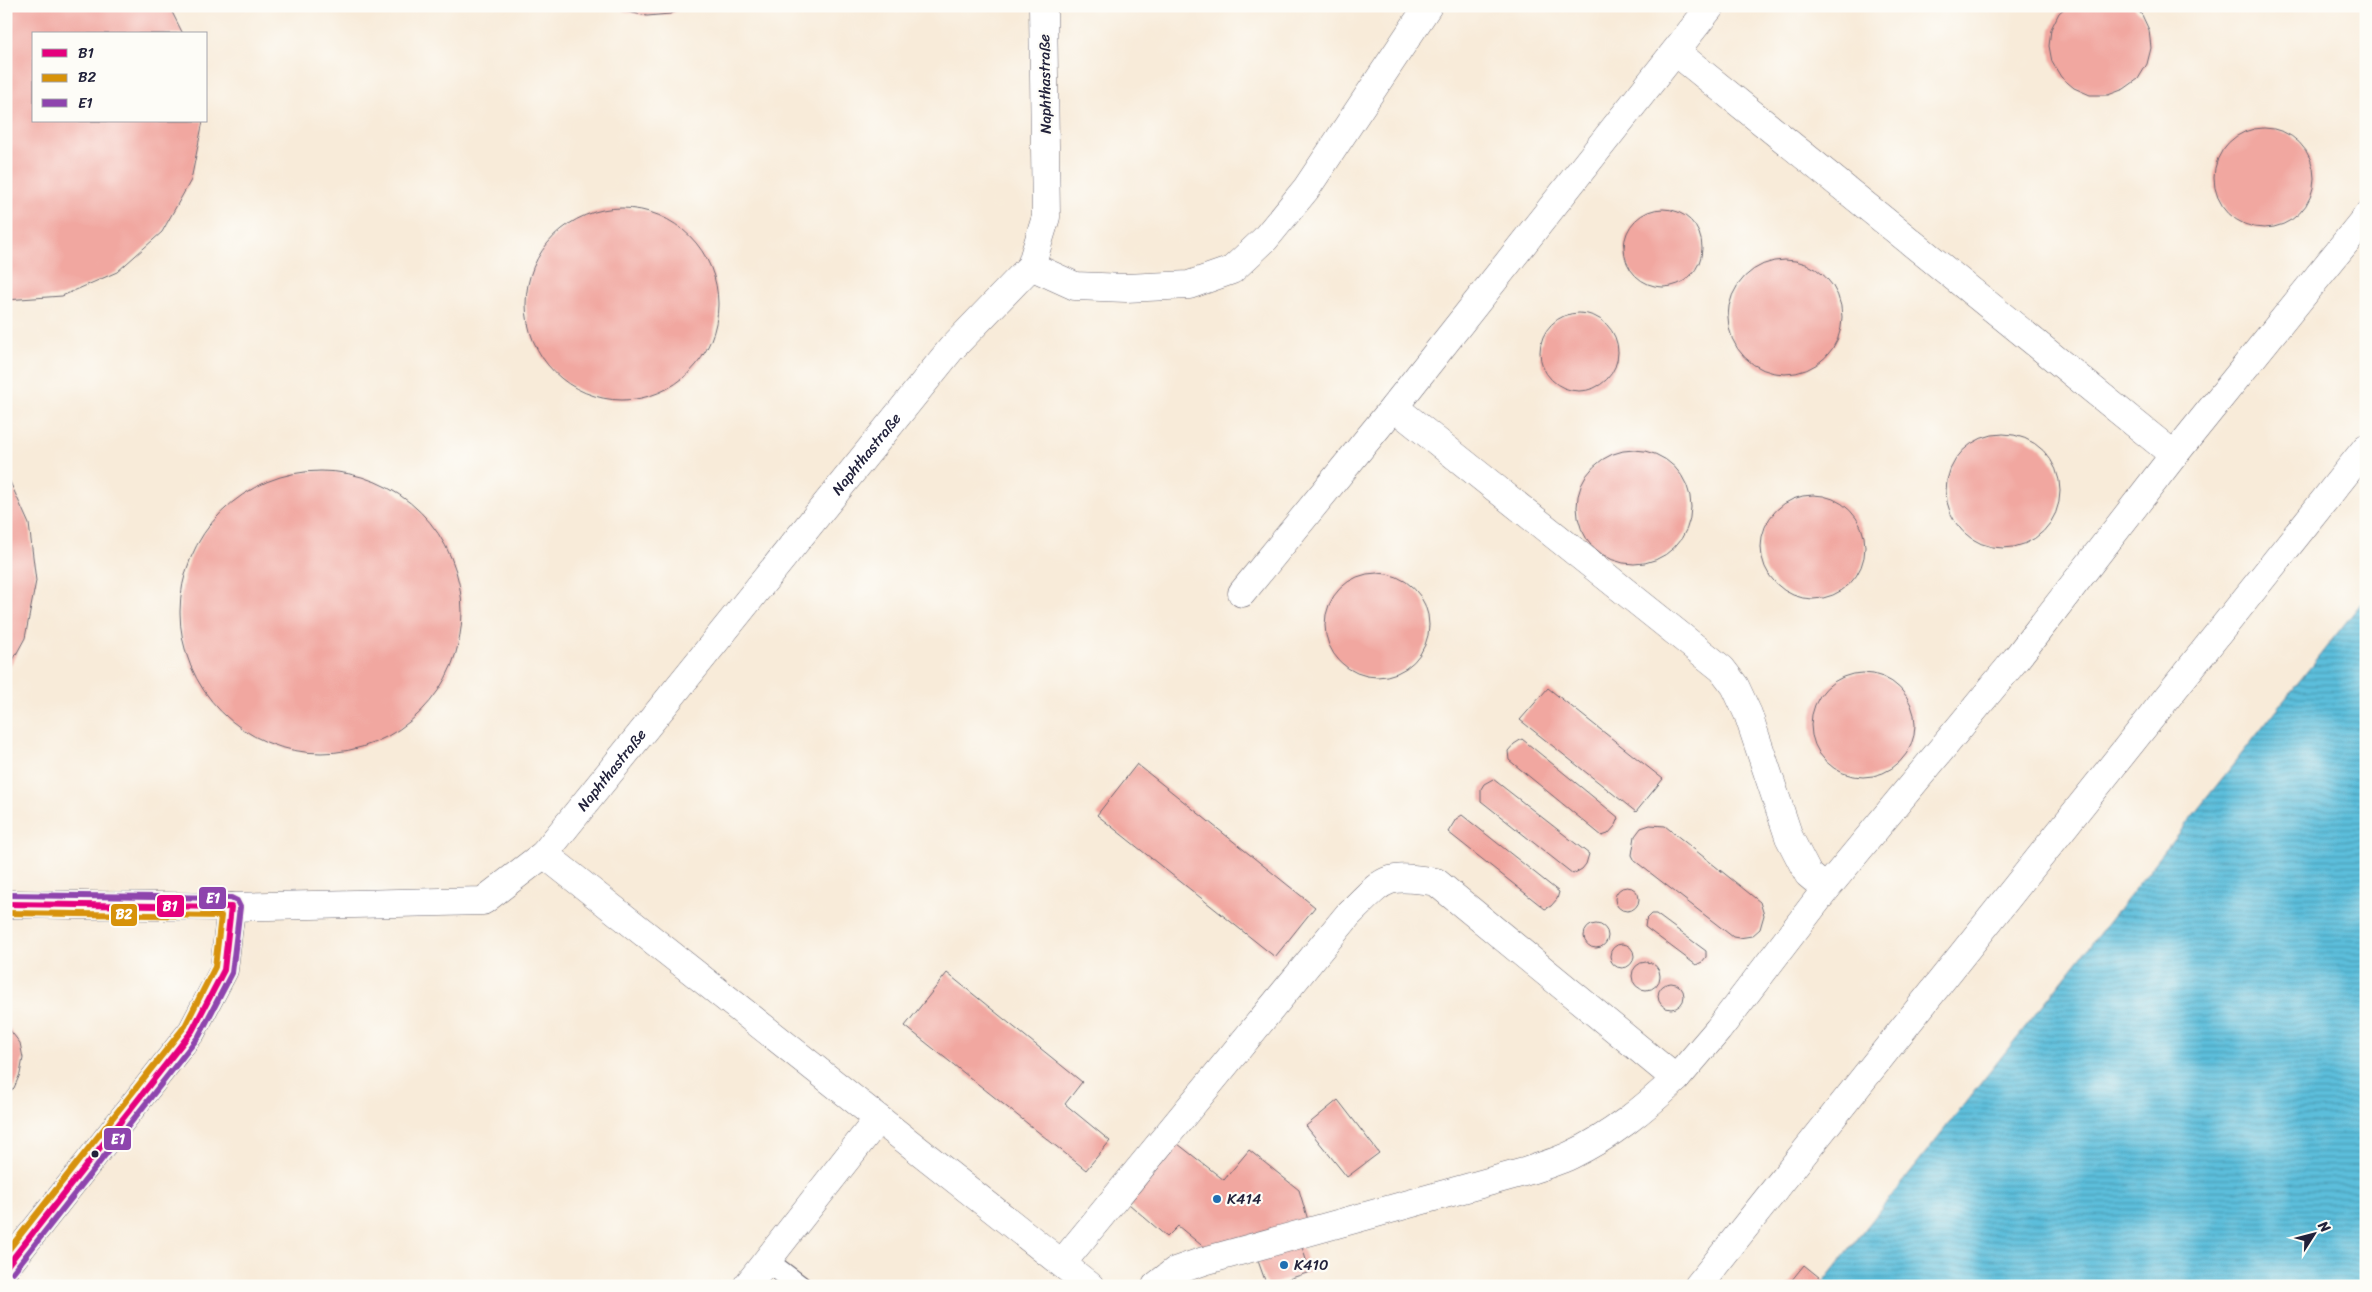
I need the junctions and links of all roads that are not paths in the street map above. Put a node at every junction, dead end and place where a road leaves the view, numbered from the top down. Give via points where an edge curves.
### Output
1 (1043, 6) edge
2 (1428, 6) edge
3 (1711, 6) edge
4 (1676, 52) junction
5 (2366, 218) edge
6 (1030, 266) junction
7 (1394, 407) junction
8 (2366, 448) edge
9 (2174, 455) junction
10 (1242, 593) dead end
11 (544, 854) junction
12 (1826, 889) junction
13 (6, 904) edge
14 (231, 907) junction
15 (1676, 1079) junction
16 (878, 1119) junction
17 (767, 1261) junction
18 (1062, 1263) junction
19 (6, 1267) edge
20 (747, 1286) edge
21 (800, 1286) edge
22 (1090, 1286) edge
23 (1156, 1286) edge
24 (1698, 1286) edge

1 - 6 street, Naphthastraße via 1046,217
2 - 6 street via 1306,189 1265,239 1232,270 1189,284 1126,288 1075,286
3 - 4 street
4 - 7 street
4 - 9 street
5 - 9 street
6 - 11 street, Naphthastraße via 952,349
7 - 10 street
7 - 12 street via 1722,670 1735,686 1748,714 1789,837 1808,874
8 - 24 street
9 - 12 street via 2016,659
11 - 14 street, Naphthastraße via 483,901
11 - 16 street
12 - 15 street via 1718,1030
13 - 14 street, Naphthastraße
14 - 19 street via 224,970 192,1031
15 - 18 street via 1436,882 1405,876 1383,880 1348,915
15 - 23 street via 1643,1110 1610,1134 1570,1155 1524,1172 1204,1261 1175,1271
16 - 17 street
16 - 18 street
17 - 20 street
17 - 21 lane
18 - 22 street

